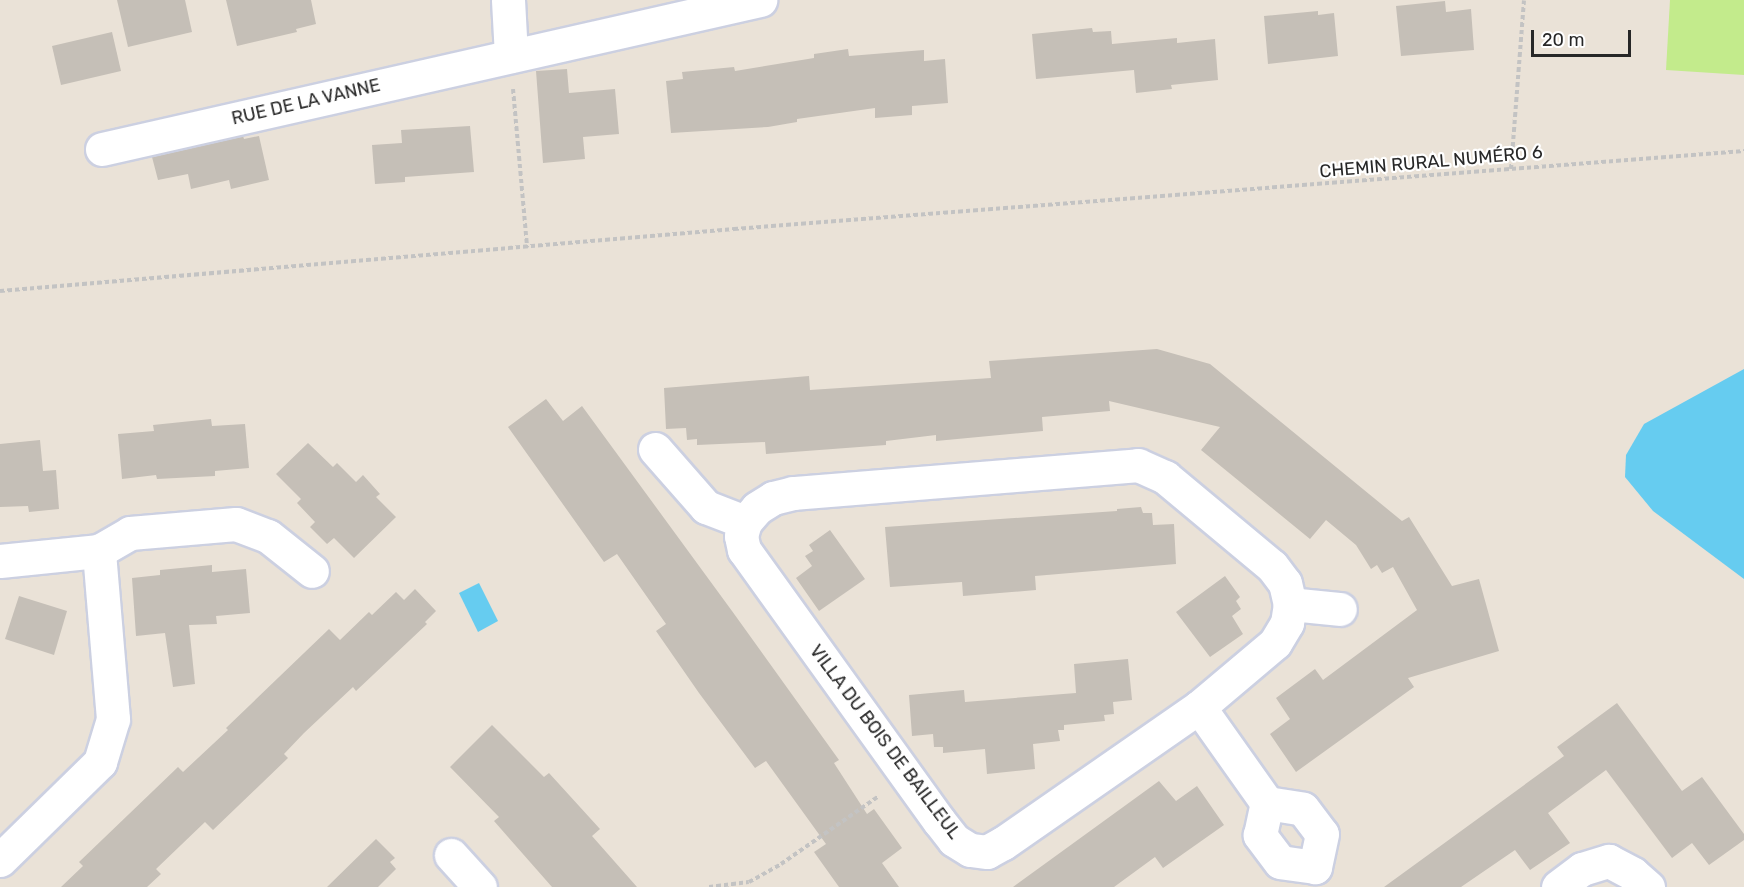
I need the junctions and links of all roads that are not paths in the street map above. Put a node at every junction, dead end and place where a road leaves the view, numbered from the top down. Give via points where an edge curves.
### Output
1 (508, 0) edge
2 (760, 0) edge
3 (510, 56) junction
4 (102, 149) dead end
5 (655, 450) dead end
6 (745, 522) junction
7 (99, 551) junction
8 (0, 561) edge
9 (312, 571) dead end
10 (1290, 604) junction
11 (1340, 609) dead end
12 (1198, 707) junction
13 (1267, 802) junction
14 (3, 852) edge
15 (451, 855) dead end
16 (1323, 877) edge
17 (480, 887) edge
18 (1558, 887) edge
19 (1648, 887) edge

1 - 3 street
2 - 3 street, RUE DE LA VANNE
3 - 4 street, RUE DE LA VANNE
5 - 6 street via 706,507
6 - 10 street via 773,498 793,494 1138,465 1166,477 1272,566 1285,583
6 - 12 street, VILLA DU BOIS DE BAILLEUL via 741,536 744,549 954,840 970,850 987,852
7 - 8 street
7 - 9 street via 130,533 236,524 268,536
7 - 14 street via 113,719 100,762
10 - 11 street
10 - 12 street, VILLA DU BOIS DE BAILLEUL via 1287,623 1275,643
12 - 13 street
13 - 16 street via 1303,809 1322,834
13 - 16 street via 1260,835 1280,862
15 - 17 street
18 - 19 street via 1582,869 1609,861

